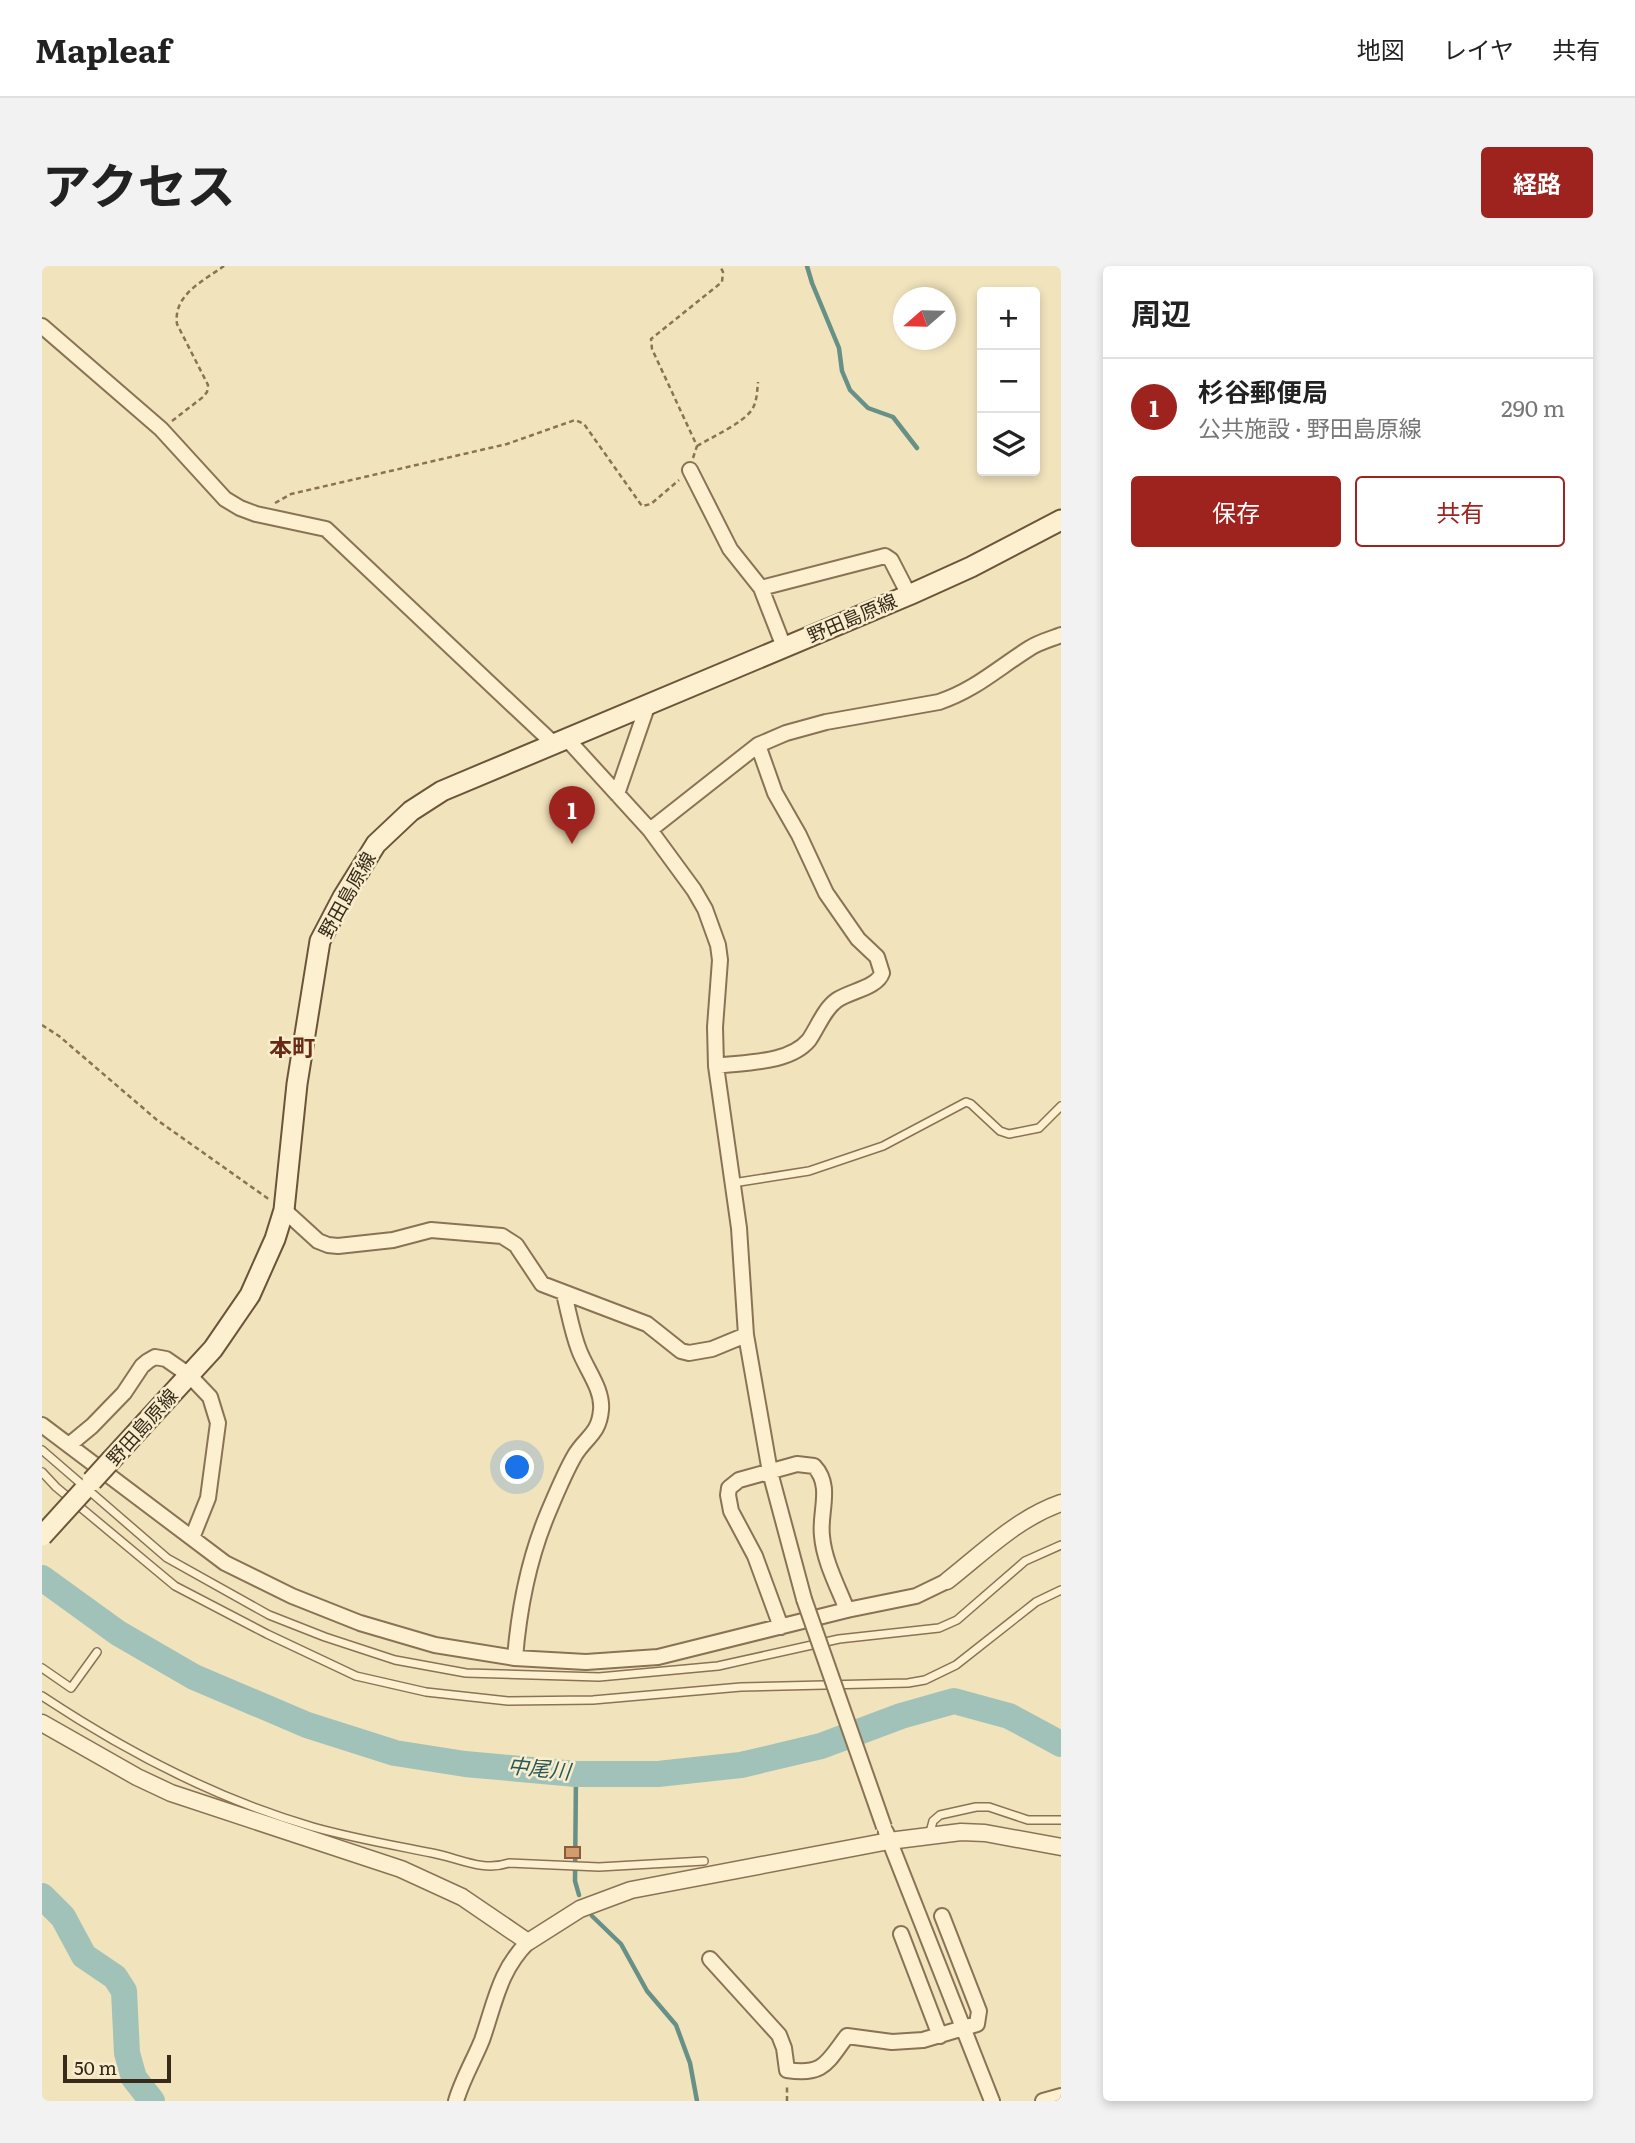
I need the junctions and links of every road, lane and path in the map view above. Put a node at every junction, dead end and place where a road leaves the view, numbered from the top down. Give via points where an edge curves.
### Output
1 (223, 266) edge
2 (720, 266) edge
3 (42, 326) edge
4 (758, 383) dead end
5 (161, 429) junction
6 (697, 446) junction
7 (690, 470) junction
8 (256, 514) junction
9 (1061, 520) edge
10 (761, 588) junction
11 (909, 595) junction
12 (1061, 635) edge
13 (784, 647) junction
14 (648, 704) junction
15 (561, 742) junction
16 (758, 745) junction
17 (617, 794) junction
18 (650, 830) junction
19 (42, 1025) edge
20 (716, 1066) junction
21 (1061, 1106) edge
22 (733, 1183) junction
23 (284, 1210) junction
24 (564, 1294) junction
25 (746, 1335) junction
26 (189, 1375) junction
27 (42, 1425) edge
28 (69, 1445) junction
29 (42, 1450) edge
30 (42, 1472) edge
31 (770, 1472) junction
32 (87, 1487) junction
33 (1061, 1503) edge
34 (42, 1536) edge
35 (192, 1538) junction
36 (1061, 1545) edge
37 (947, 1581) joint
38 (1061, 1590) edge
39 (847, 1610) junction
40 (781, 1627) junction
41 (97, 1652) dead end
42 (515, 1658) junction
43 (42, 1668) edge
44 (42, 1696) edge
45 (42, 1723) edge
46 (1061, 1820) edge
47 (887, 1834) junction
48 (929, 1836) junction
49 (1061, 1847) edge
50 (704, 1861) dead end
51 (942, 1916) dead end
52 (901, 1934) dead end
53 (528, 1942) junction
54 (710, 1959) dead end
55 (964, 2030) junction
56 (940, 2036) junction
57 (1061, 2096) edge
58 (456, 2101) edge
59 (992, 2101) edge
60 (1043, 2101) edge

1 - 5 path via 189,292 176,314 207,392
2 - 6 path via 722,282 654,335 650,344
3 - 5 street
4 - 6 path via 752,410
5 - 8 street via 225,499
6 - 7 path
7 - 8 path via 646,506 638,503 580,421 571,421 507,444 290,494
7 - 10 street via 730,549
8 - 15 street via 326,529
9 - 11 main road, 野田島原線
10 - 11 street via 885,556 891,559
10 - 13 street
11 - 13 main road, 野田島原線
12 - 16 street via 1032,647 957,696 826,722
13 - 14 main road, 野田島原線
14 - 15 main road, 野田島原線
14 - 17 street
15 - 17 street
15 - 23 main road, 野田島原線 via 442,791 411,811 376,844 343,897 320,941 297,1084
16 - 18 street
16 - 20 street via 775,793 826,892 858,939 877,957 882,972 877,980 835,1001 797,1050
17 - 18 street
18 - 20 street via 694,890 718,945
19 - 23 path via 157,1120
20 - 22 street
21 - 22 lane via 1039,1128 1009,1134 966,1102 883,1146 809,1171
22 - 25 street
23 - 24 street via 328,1245 393,1240 431,1230 502,1236 516,1245 542,1284
23 - 26 main road, 野田島原線 via 250,1294 213,1349
24 - 25 street via 647,1324 689,1353
24 - 42 street via 576,1342 599,1392 601,1410 594,1434 575,1455 548,1513 518,1626
25 - 31 street
26 - 28 street via 166,1359 148,1361 124,1393
26 - 32 main road, 野田島原線, bridge
26 - 35 street via 210,1398 218,1423 208,1498
27 - 28 street
28 - 35 street
29 - 32 lane
30 - 38 lane via 175,1586 356,1676 426,1692 508,1701 593,1700 741,1687 908,1683 956,1665 1036,1602
31 - 39 street via 806,1464 820,1472 825,1493 822,1538
31 - 40 street via 733,1483 728,1503 755,1556
31 - 47 street, bridge via 820,1650
32 - 34 main road, 野田島原線, bridge
32 - 36 lane via 167,1558 269,1615 395,1660 466,1674 599,1677 678,1670 718,1666 839,1639 939,1628 957,1620 1025,1561
33 - 37 street via 1004,1534
35 - 42 street via 225,1563 360,1623 435,1644
37 - 39 street via 916,1596
39 - 40 street
40 - 42 street via 658,1657 586,1662
41 - 43 lane via 71,1688
44 - 50 lane via 164,1767 310,1826 496,1867 509,1863 580,1866
45 - 53 street via 171,1793 431,1882 462,1897
46 - 48 lane via 1028,1819 976,1807 940,1815 929,1828
47 - 48 street
47 - 53 street via 631,1890 580,1909
47 - 55 street
48 - 49 street via 985,1833
51 - 55 street via 979,2011 976,2024
52 - 56 street
53 - 58 street via 504,1972
54 - 56 street via 779,2035 787,2070 817,2070 848,2036 892,2042
55 - 56 street
55 - 59 street
57 - 60 street

